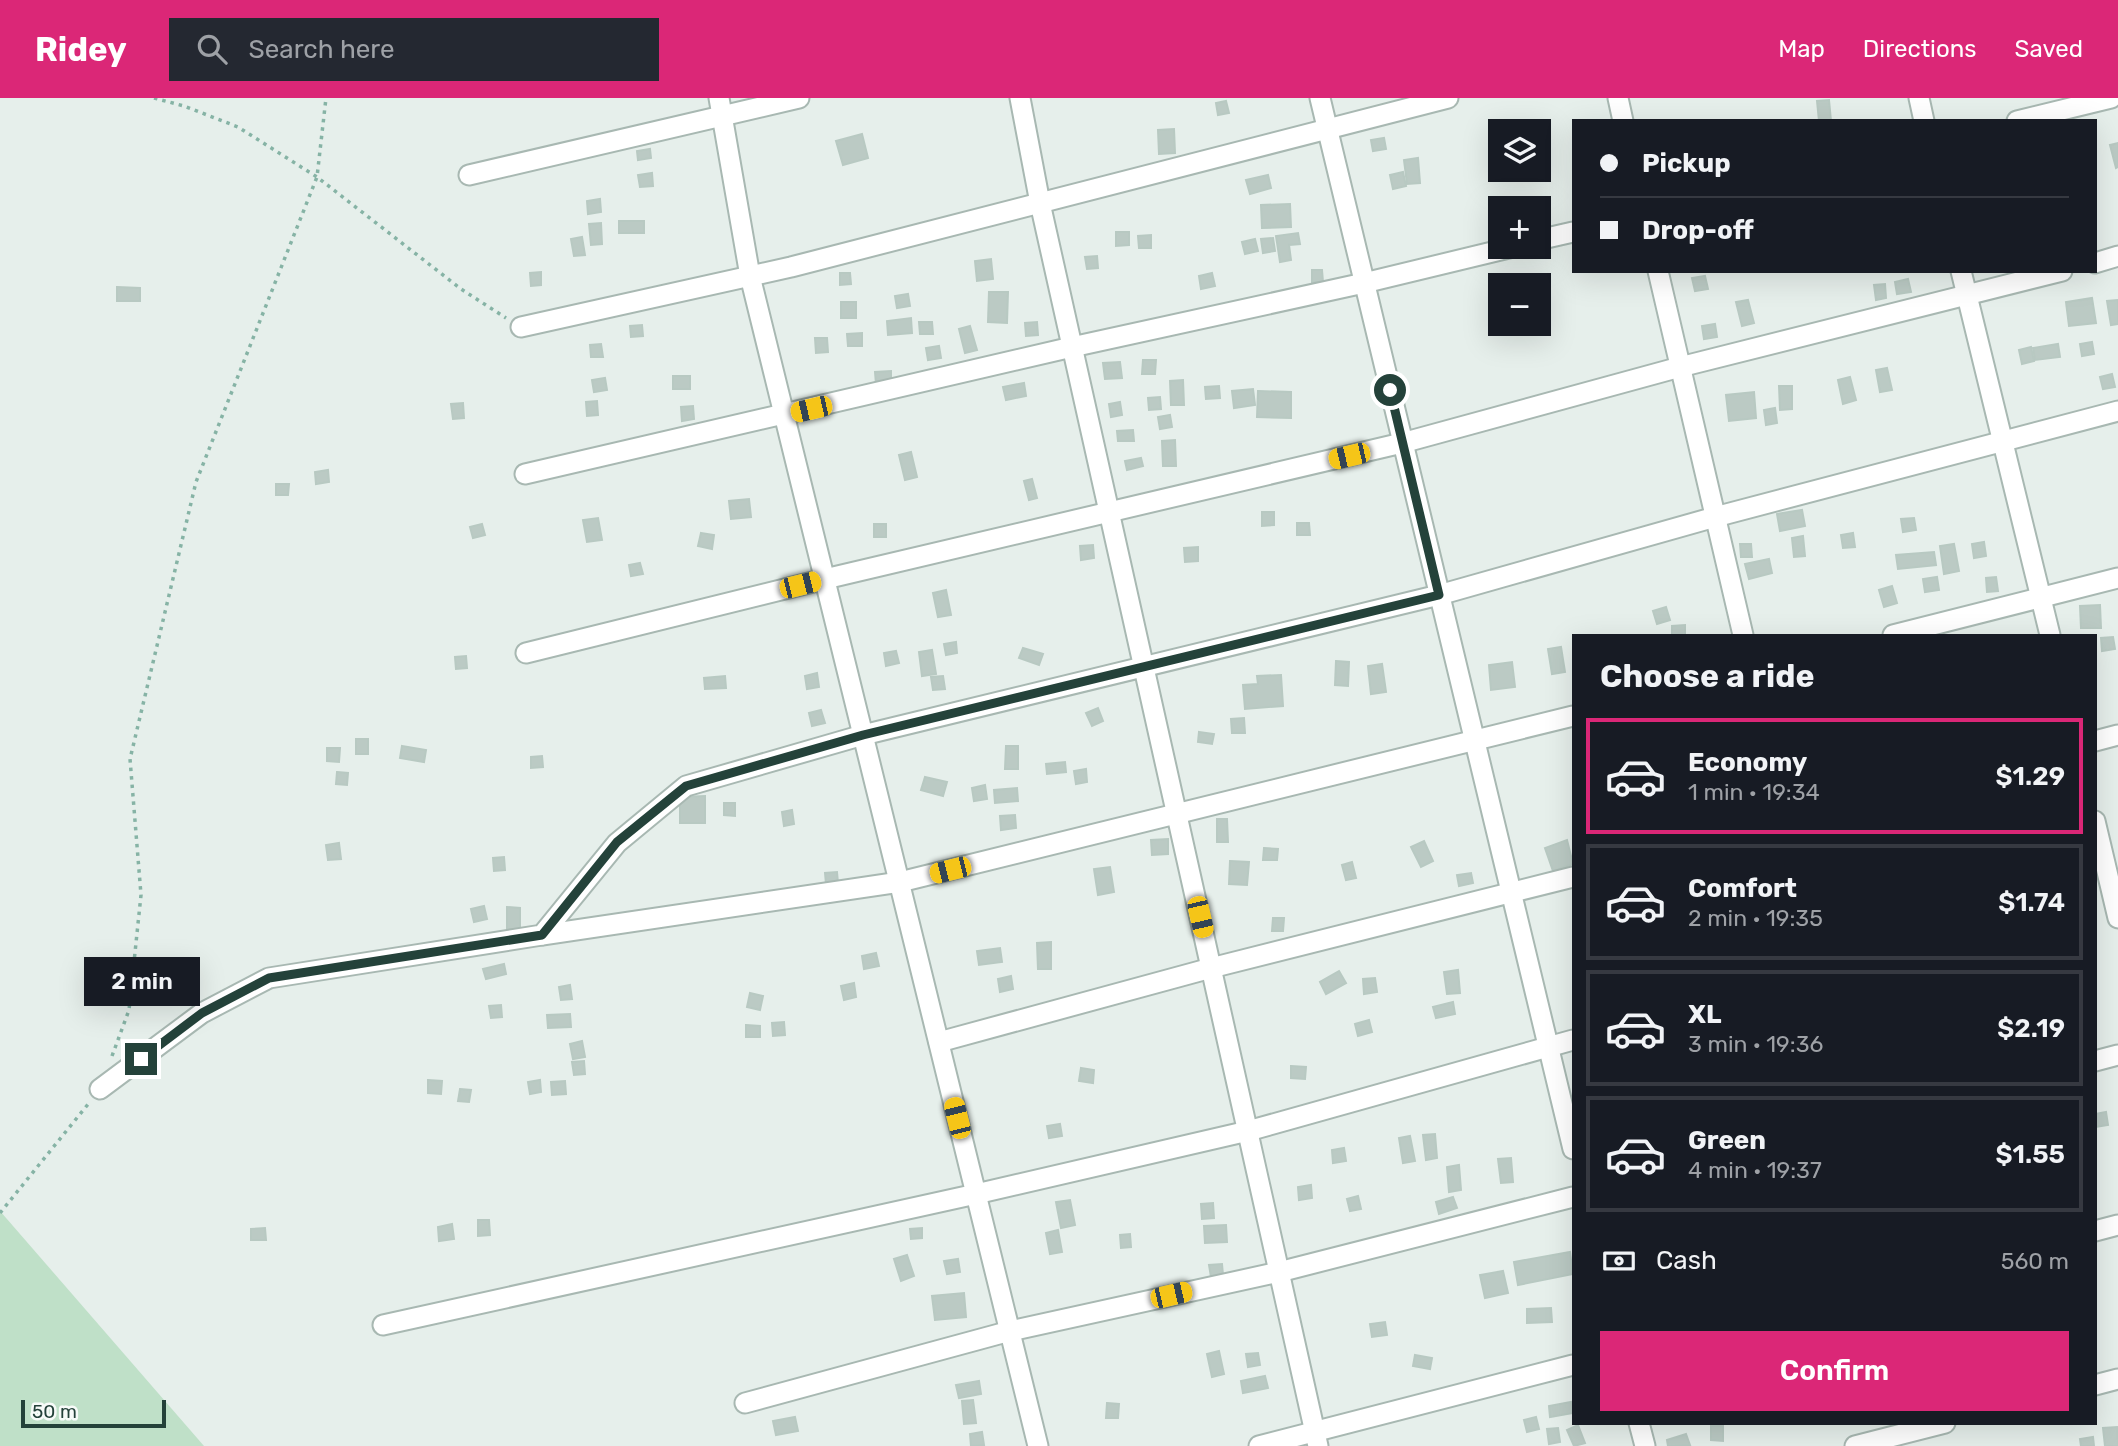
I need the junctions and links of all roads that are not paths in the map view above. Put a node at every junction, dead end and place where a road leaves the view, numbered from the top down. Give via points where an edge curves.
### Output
1 (799, 98) edge
2 (1020, 98) edge
3 (1320, 98) edge
4 (1448, 98) edge
5 (1618, 98) edge
6 (1919, 98) edge
7 (2111, 98) edge
8 (720, 107) edge
9 (1623, 119) edge
10 (1924, 119) edge
11 (2025, 119) edge
12 (1327, 129) junction
13 (470, 175) dead end
14 (1040, 203) junction
15 (1572, 232) edge
16 (1551, 237) edge
17 (1488, 253) edge
18 (2118, 256) edge
19 (2097, 261) edge
20 (1658, 273) edge
21 (1961, 273) edge
22 (2054, 273) edge
23 (750, 276) junction
24 (1364, 284) junction
25 (1967, 296) junction
26 (521, 327) road end
27 (1072, 347) junction
28 (1681, 367) junction
29 (2118, 411) edge
30 (785, 415) junction
31 (2003, 440) junction
32 (1402, 443) junction
33 (525, 474) dead end
34 (1109, 512) junction
35 (1715, 517) junction
36 (2118, 578) edge
37 (825, 579) junction
38 (1439, 595) junction
39 (2041, 597) junction
40 (1743, 634) edge
41 (1897, 634) edge
42 (2050, 634) edge
43 (526, 653) dead end
44 (1144, 667) junction
45 (1572, 716) edge
46 (863, 735) junction
47 (2118, 735) edge
48 (1474, 740) junction
49 (2097, 740) edge
50 (1177, 814) junction
51 (2097, 833) edge
52 (1572, 877) edge
53 (900, 882) junction
54 (1511, 894) junction
55 (2108, 896) edge
56 (2118, 919) edge
57 (542, 935) junction
58 (1211, 968) junction
59 (1572, 1040) edge
60 (939, 1042) junction
61 (1548, 1048) junction
62 (2118, 1055) edge
63 (2097, 1060) edge
64 (100, 1089) road end
65 (1248, 1130) junction
66 (1572, 1145) edge
67 (976, 1194) junction
68 (1572, 1197) edge
69 (2118, 1225) edge
70 (2097, 1230) edge
71 (1279, 1272) junction
72 (383, 1325) dead end
73 (1010, 1331) junction
74 (1572, 1365) edge
75 (2118, 1379) edge
76 (2097, 1384) edge
77 (745, 1403) dead end
78 (1640, 1425) edge
79 (1933, 1430) edge
80 (1316, 1438) edge
81 (1038, 1446) edge
82 (1259, 1446) edge
83 (1645, 1446) edge
84 (1855, 1446) edge

1 - 8 street
2 - 14 street
3 - 12 street
4 - 12 street
5 - 9 street
6 - 10 street
7 - 11 street
8 - 13 street
8 - 23 street
12 - 14 street
12 - 24 street
14 - 23 street
14 - 27 street
15 - 16 street
17 - 24 street
18 - 19 street
20 - 28 street
21 - 25 street
22 - 25 street
23 - 26 street
23 - 30 street
24 - 27 street
24 - 32 street
25 - 28 street
25 - 31 street
27 - 30 street
27 - 34 street
28 - 32 street
28 - 35 street
29 - 31 street
30 - 33 street
30 - 37 street
31 - 35 street
31 - 39 street
32 - 34 street
32 - 38 street
34 - 37 street
34 - 44 street
35 - 38 street
35 - 40 street
36 - 39 street
37 - 43 street
37 - 46 street
38 - 44 street
38 - 48 street
39 - 41 street
39 - 42 street
44 - 46 street
44 - 50 street
45 - 48 street
46 - 53 street
46 - 57 street via 686,786 617,842
47 - 49 street
48 - 50 street
48 - 54 street
50 - 53 street
50 - 58 street
51 - 55 street
52 - 54 street
53 - 57 street
53 - 60 street
54 - 58 street
54 - 61 street
55 - 56 street
57 - 64 street via 269,978 202,1013
58 - 60 street
58 - 65 street
59 - 61 street
60 - 67 street
61 - 65 street
61 - 66 street
62 - 63 street
65 - 67 street
65 - 71 street
67 - 72 street
67 - 73 street
68 - 71 street
69 - 70 street
71 - 73 street
71 - 80 street
73 - 77 street
73 - 81 street
74 - 80 street
75 - 76 street
78 - 83 street
79 - 84 street
80 - 82 street

